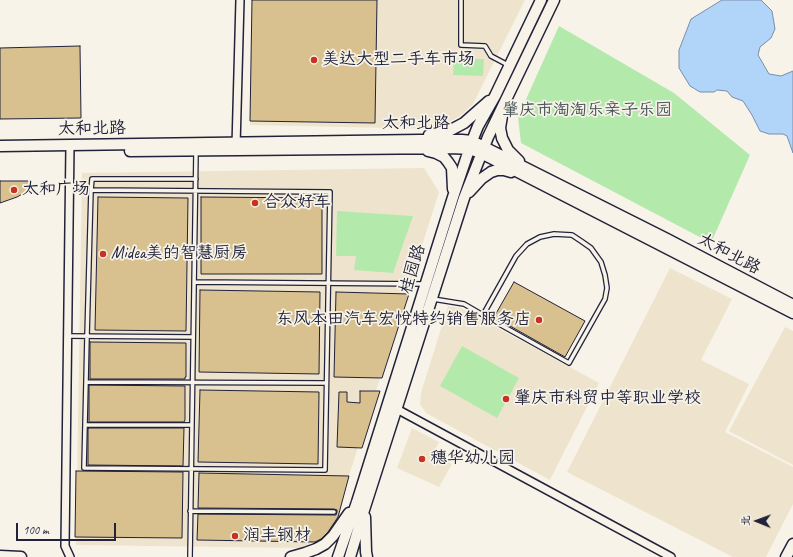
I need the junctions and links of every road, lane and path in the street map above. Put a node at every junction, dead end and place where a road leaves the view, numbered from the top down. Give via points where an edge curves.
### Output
1 (240, 0) edge
2 (461, 0) edge
3 (541, 0) edge
4 (554, 0) edge
5 (509, 66) junction
6 (495, 96) junction
7 (505, 102) junction
8 (420, 140) junction
9 (470, 145) junction
10 (0, 146) edge
11 (236, 146) junction
12 (196, 147) junction
13 (70, 148) junction
14 (412, 148) junction
15 (482, 150) junction
16 (0, 152) edge
17 (527, 172) junction
18 (196, 179) junction
19 (91, 190) junction
20 (196, 191) junction
21 (454, 194) junction
22 (464, 198) junction
23 (194, 282) junction
24 (328, 283) junction
25 (426, 284) junction
26 (432, 299) junction
27 (791, 306) edge
28 (483, 315) junction
29 (68, 336) junction
30 (87, 336) junction
31 (193, 337) junction
32 (86, 382) junction
33 (192, 382) junction
34 (326, 383) junction
35 (392, 407) junction
36 (85, 425) junction
37 (192, 425) junction
38 (191, 468) junction
39 (357, 502) junction
40 (364, 510) junction
41 (190, 511) junction
42 (334, 512) dead end
43 (793, 544) edge
44 (0, 556) edge
45 (20, 557) edge
46 (70, 557) edge
47 (190, 557) edge
48 (291, 557) edge
49 (338, 557) edge
50 (350, 557) edge
51 (367, 557) edge
52 (671, 557) edge
53 (786, 557) edge

1 - 11 street
2 - 5 lane via 461,45 485,46 491,56
3 - 5 main road, 桂园路
4 - 7 main road
5 - 6 main road, 桂园路
6 - 8 main road via 464,123 447,132
6 - 9 main road, 桂园路
7 - 15 main road
7 - 17 main road via 500,121 502,138 508,150
8 - 9 main road, 太和北路 via 462,140
8 - 11 main road, 太和北路
9 - 14 main road, 太和北路 via 457,148
9 - 15 main road, 太和北路
9 - 21 main road, 桂园路
10 - 13 main road, 太和北路
11 - 12 main road, 太和北路
11 - 14 main road, 太和北路
12 - 13 main road, 太和北路
12 - 18 lane
13 - 16 main road, 太和北路
13 - 29 street
14 - 21 main road via 444,157 452,168
15 - 17 main road, 太和北路
15 - 22 main road
17 - 22 main road via 491,172
17 - 27 main road, 太和北路 via 660,235
18 - 19 lane via 92,179
18 - 20 lane
19 - 20 lane
19 - 30 lane
20 - 23 lane
20 - 24 lane via 330,192
21 - 25 main road, 桂园路
22 - 26 main road
23 - 24 lane
23 - 31 lane
24 - 25 lane
24 - 34 lane
25 - 35 main road, 桂园路
26 - 28 lane via 464,304
26 - 35 main road
28 - 28 lane via 569,363 605,299 605,274 591,248 572,235 554,234 540,237 527,244 516,256
29 - 30 lane
29 - 46 street via 65,546
30 - 31 lane
30 - 32 lane
31 - 33 lane
32 - 33 lane
32 - 36 lane
33 - 34 lane
33 - 37 lane
34 - 38 lane via 325,470
35 - 39 main road, 桂园路
35 - 40 main road
35 - 52 street
36 - 37 lane
36 - 38 lane via 84,468
37 - 38 lane
38 - 41 lane
39 - 48 main road via 325,544
39 - 49 main road, 桂园路
40 - 50 main road
40 - 51 main road
41 - 42 lane
41 - 47 lane
43 - 53 main road
44 - 45 main road

